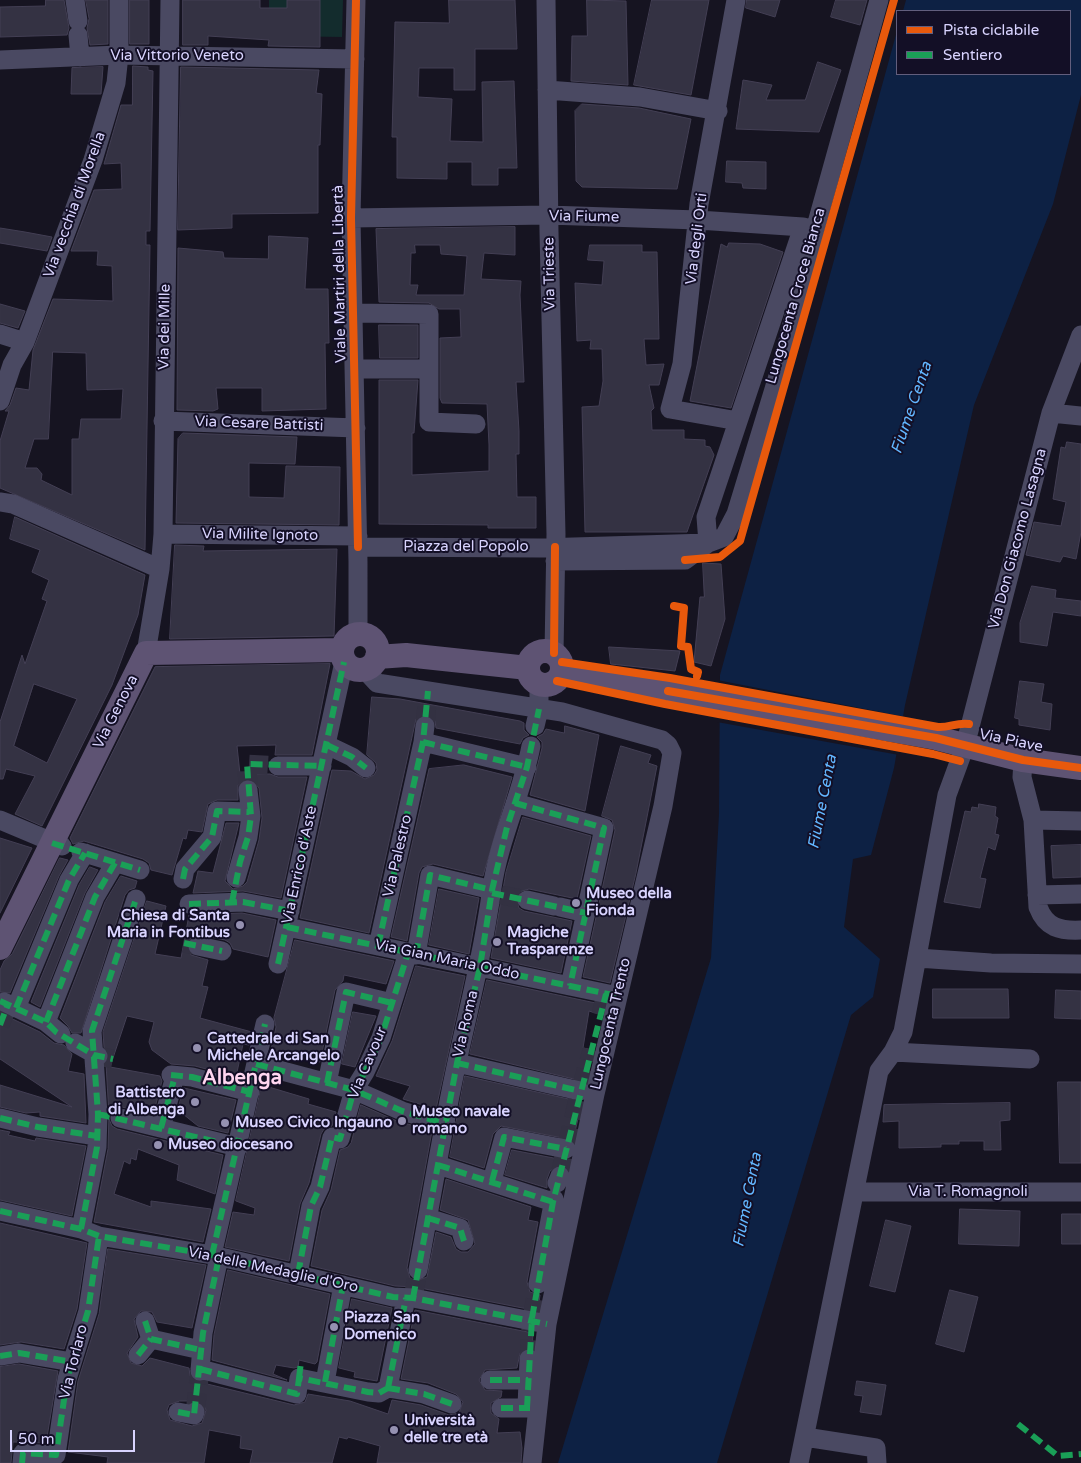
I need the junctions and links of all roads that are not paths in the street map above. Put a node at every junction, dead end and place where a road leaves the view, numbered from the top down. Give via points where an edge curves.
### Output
1 (76, 0) edge
2 (119, 0) edge
3 (170, 0) edge
4 (356, 0) edge
5 (546, 0) edge
6 (736, 0) edge
7 (880, 0) edge
8 (119, 55) junction
9 (169, 55) junction
10 (80, 57) junction
11 (355, 59) junction
12 (0, 60) edge
13 (547, 90) junction
14 (718, 111) junction
15 (548, 215) junction
16 (351, 218) junction
17 (698, 220) junction
18 (809, 228) junction
19 (353, 313) junction
20 (0, 334) edge
21 (1081, 335) edge
22 (25, 342) junction
23 (354, 369) junction
24 (429, 369) junction
25 (0, 402) edge
26 (1051, 413) junction
27 (1081, 416) edge
28 (163, 421) junction
29 (738, 422) junction
30 (476, 424) dead end
31 (356, 428) junction
32 (0, 502) edge
33 (162, 534) junction
34 (358, 541) junction
35 (708, 543) junction
36 (555, 554) junction
37 (160, 569) junction
38 (146, 653) junction
39 (357, 654) junction
40 (546, 673) junction
41 (537, 718) junction
42 (327, 745) junction
43 (531, 746) dead end
44 (965, 746) junction
45 (1023, 760) junction
46 (278, 766) tunnel mouth
47 (322, 766) junction
48 (366, 768) dead end
49 (1081, 768) edge
50 (525, 774) junction
51 (248, 790) tunnel mouth
52 (515, 803) junction
53 (249, 812) junction
54 (0, 820) edge
55 (1033, 820) junction
56 (1081, 821) edge
57 (57, 844) junction
58 (115, 863) junction
59 (140, 870) dead end
60 (183, 879) dead end
61 (234, 891) junction
62 (495, 893) junction
63 (1081, 894) edge
64 (1037, 895) junction
65 (136, 899) dead end
66 (527, 900) tunnel mouth
67 (189, 904) dead end
68 (586, 913) junction
69 (288, 919) junction
70 (1081, 930) edge
71 (198, 946) tunnel mouth
72 (378, 946) junction
73 (0, 948) edge
74 (222, 951) dead end
75 (412, 954) junction
76 (916, 958) junction
77 (278, 964) dead end
78 (1081, 964) edge
79 (480, 967) junction
80 (570, 986) junction
81 (608, 1001) junction
82 (392, 1003) junction
83 (46, 1022) junction
84 (265, 1024) dead end
85 (592, 1050) tunnel mouth
86 (893, 1052) junction
87 (96, 1055) junction
88 (1030, 1059) dead end
89 (457, 1063) junction
90 (256, 1064) junction
91 (327, 1083) junction
92 (354, 1090) junction
93 (580, 1091) dead end
94 (250, 1092) junction
95 (110, 1116) junction
96 (0, 1118) edge
97 (446, 1124) junction
98 (161, 1128) junction
99 (97, 1136) junction
100 (238, 1147) junction
101 (566, 1149) dead end
102 (438, 1165) junction
103 (492, 1181) junction
104 (856, 1192) junction
105 (1081, 1192) edge
106 (0, 1212) edge
107 (428, 1218) junction
108 (81, 1229) junction
109 (100, 1236) junction
110 (464, 1241) dead end
111 (216, 1256) junction
112 (418, 1270) tunnel mouth
113 (306, 1276) junction
114 (538, 1284) tunnel mouth
115 (343, 1285) junction
116 (406, 1298) junction
117 (145, 1321) dead end
118 (535, 1323) junction
119 (151, 1339) junction
120 (203, 1347) junction
121 (138, 1355) dead end
122 (0, 1356) edge
123 (528, 1360) tunnel mouth
124 (72, 1362) junction
125 (490, 1380) dead end
126 (528, 1380) junction
127 (325, 1382) junction
128 (388, 1388) junction
129 (452, 1404) dead end
130 (501, 1408) dead end
131 (806, 1437) junction
132 (20, 1453) edge
133 (532, 1463) edge
134 (800, 1463) edge
135 (877, 1463) edge

1 - 10 street
2 - 8 street, Via vecchia di Morella
3 - 9 street, Via dei Mille
4 - 11 street, Viale Martiri della Libertà
5 - 13 street, Via Trieste
6 - 14 street, Via degli Orti
7 - 18 street, Lungocenta Croce Bianca
8 - 9 street, Via Vittorio Veneto
8 - 10 street, Via Vittorio Veneto
8 - 22 street, Via vecchia di Morella via 116,83 93,160
9 - 11 street, Via Vittorio Veneto
9 - 28 street, Via dei Mille
10 - 12 street, Via Vittorio Veneto
11 - 16 street, Viale Martiri della Libertà
13 - 14 street via 640,97
13 - 15 street, Via Trieste
14 - 17 street, Via degli Orti
15 - 16 street, Via Fiume
15 - 17 street, Via Fiume
15 - 36 street, Via Trieste
16 - 19 street, Viale Martiri della Libertà
17 - 18 street, Via Fiume
17 - 29 street, Via degli Orti via 682,364 670,409
18 - 29 street, Lungocenta Croce Bianca
18 - 35 street, Lungocenta Croce Bianca via 785,352 736,514 724,537
19 - 23 street, Viale Martiri della Libertà
19 - 24 street via 429,314
20 - 22 street
21 - 26 street, Via Don Giacomo Lasagna
22 - 25 street, Via vecchia di Morella via 12,365
23 - 24 street
23 - 31 street, Viale Martiri della Libertà
24 - 30 street via 429,422
26 - 27 street
26 - 44 street, Via Don Giacomo Lasagna
28 - 31 street, Via Cesare Battisti
28 - 33 street, Via dei Mille
29 - 35 street, Lungocenta Croce Bianca via 706,517
31 - 34 street, Viale Martiri della Libertà
32 - 37 street via 13,504
33 - 34 street, Via Milite Ignoto
33 - 37 street, Via dei Mille
34 - 36 street, Piazza del Popolo
34 - 39 street
35 - 36 street, Piazza del Popolo
36 - 40 street
37 - 38 street, Via dei Mille
38 - 39 main road
38 - 57 main road, Via Genova
39 - 40 main road via 411,655
39 - 41 street via 377,683 427,698
39 - 42 street, Via Enrico d'Aste
40 - 41 street
40 - 44 main road, Via Piave via 668,691 936,738
41 - 81 street, Lungocenta Trento via 562,712 662,740 672,753 663,806
42 - 47 street, Via Enrico d'Aste
42 - 48 street
43 - 50 street, Via Roma
44 - 45 main road, Via Piave
44 - 76 street, Via Don Giacomo Lasagna via 947,795
45 - 49 main road, Via Piave
45 - 55 street via 1022,777
46 - 47 street
47 - 69 street, Via Enrico d'Aste
50 - 52 street, Via Roma
50 - 72 street, Via Palestro via 424,734
51 - 53 street
52 - 62 street, Via Roma
52 - 68 street via 604,828
53 - 60 street via 217,811 212,837 185,869
53 - 61 street via 248,837
54 - 57 street
55 - 56 street
55 - 64 street
57 - 73 main road, Via Genova
58 - 59 street
58 - 83 street via 95,897
58 - 83 street via 83,853 9,1006
61 - 67 street, Via Gian Maria Oddo
61 - 69 street, Via Gian Maria Oddo via 244,902
62 - 75 street, Via Cavour via 430,875
62 - 79 street, Via Roma
63 - 64 street
64 - 70 street via 1038,907 1048,923 1057,929
65 - 87 street via 92,1031
66 - 68 street
68 - 80 street
69 - 72 street, Via Gian Maria Oddo
69 - 77 street, Via Enrico d'Aste
71 - 74 street
72 - 75 street, Via Gian Maria Oddo
75 - 79 street, Via Gian Maria Oddo
75 - 82 street, Via Cavour
76 - 78 street
76 - 86 street, Via Don Giacomo Lasagna via 903,1032
79 - 80 street, Via Gian Maria Oddo
79 - 89 street, Via Roma
80 - 81 street, Via Gian Maria Oddo
81 - 85 street
81 - 118 street, Lungocenta Trento via 594,1094
82 - 91 street via 343,997
82 - 92 street, Via Cavour via 381,1038
83 - 87 street
84 - 90 street
86 - 88 street
86 - 104 street, Via Don Giacomo Lasagna via 879,1071
87 - 95 street
89 - 93 street
89 - 97 street, Via Roma
90 - 91 street
90 - 94 street
91 - 92 street
92 - 97 street via 402,1111
92 - 113 street, Via Cavour via 340,1138 331,1136 320,1187 311,1206
94 - 98 street via 173,1075
94 - 100 street
95 - 98 street
95 - 99 street
96 - 99 street
97 - 102 street, Via Roma
98 - 100 street
99 - 108 street
100 - 111 street
101 - 103 street via 504,1137
102 - 103 street
102 - 107 street, Via Roma
103 - 114 street via 556,1190
104 - 105 street, Via T. Romagnoli
104 - 131 street, Via Don Giacomo Lasagna
106 - 108 street, Via delle Medaglie d'Oro
107 - 110 street via 460,1228
107 - 112 street, Via Roma
108 - 109 street, Via delle Medaglie d'Oro
109 - 111 street, Via delle Medaglie d'Oro
109 - 124 street, Via Torlaro via 88,1311
111 - 113 street, Via delle Medaglie d'Oro
111 - 120 street
113 - 115 street, Via delle Medaglie d'Oro
115 - 116 street, Via delle Medaglie d'Oro
115 - 127 street
116 - 118 street, Via delle Medaglie d'Oro
116 - 128 street
117 - 119 street
118 - 133 street, Lungocenta Trento
119 - 120 street
119 - 121 street
120 - 127 street via 299,1378
122 - 124 street via 19,1353
123 - 126 street
124 - 132 street, Via Torlaro via 56,1455
125 - 126 street
126 - 130 street via 528,1408
127 - 128 street via 368,1392 379,1393
128 - 129 street via 424,1394
131 - 134 street, Via Don Giacomo Lasagna
131 - 135 street via 876,1448

